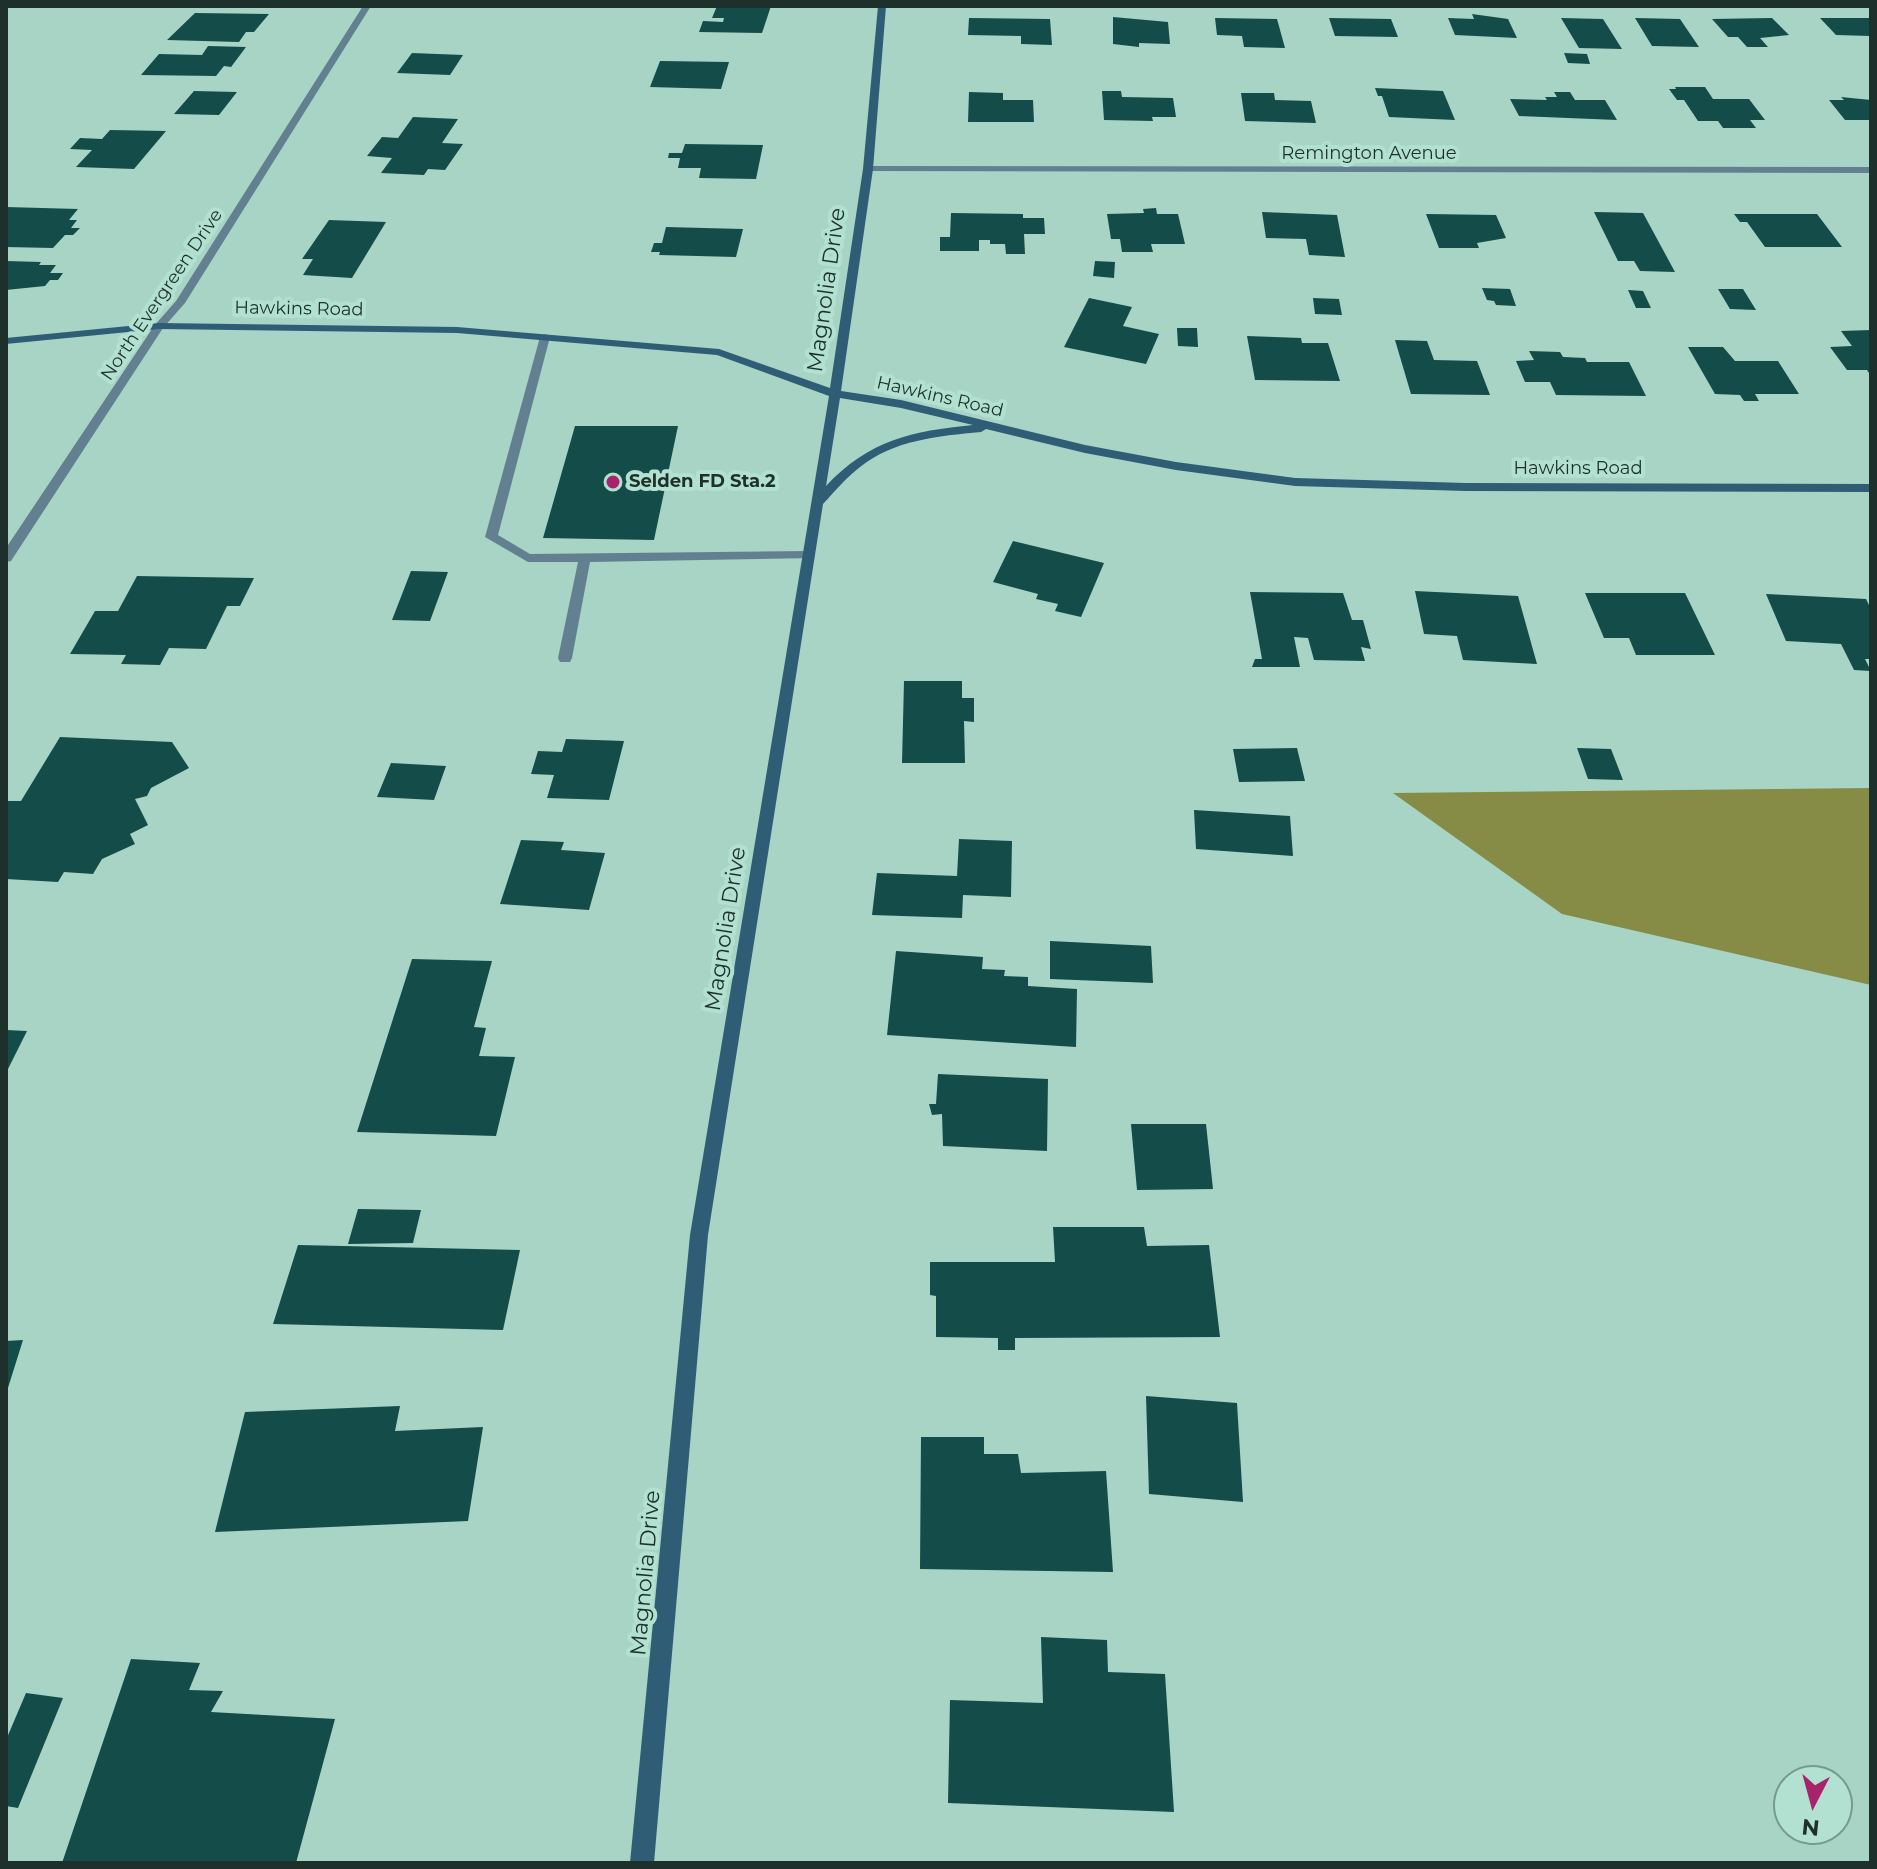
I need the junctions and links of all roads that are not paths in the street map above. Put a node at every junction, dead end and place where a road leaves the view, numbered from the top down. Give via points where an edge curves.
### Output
1 (367, 6) edge
2 (882, 6) edge
3 (868, 169) junction
4 (1871, 170) edge
5 (159, 326) junction
6 (545, 337) junction
7 (6, 341) edge
8 (835, 394) junction
9 (991, 427) junction
10 (1871, 488) edge
11 (818, 502) junction
12 (809, 555) junction
13 (585, 557) junction
14 (6, 558) edge
15 (565, 658) dead end
16 (642, 1863) edge

1 - 5 street, North Evergreen Drive via 180,303
2 - 3 street, Magnolia Drive
3 - 4 street, Remington Avenue
3 - 8 street, Magnolia Drive
5 - 6 street, Hawkins Road via 457,330
5 - 7 street, Hawkins Road
5 - 14 street, North Evergreen Drive
6 - 8 street, Hawkins Road via 719,352
6 - 13 street via 491,537 528,558
8 - 9 street, Hawkins Road
8 - 11 street, Magnolia Drive
9 - 10 street, Hawkins Road via 1176,466 1295,482
9 - 11 street via 895,441 862,460
11 - 12 street, Magnolia Drive
12 - 13 street
12 - 16 street, Magnolia Drive via 699,1235
13 - 15 street

